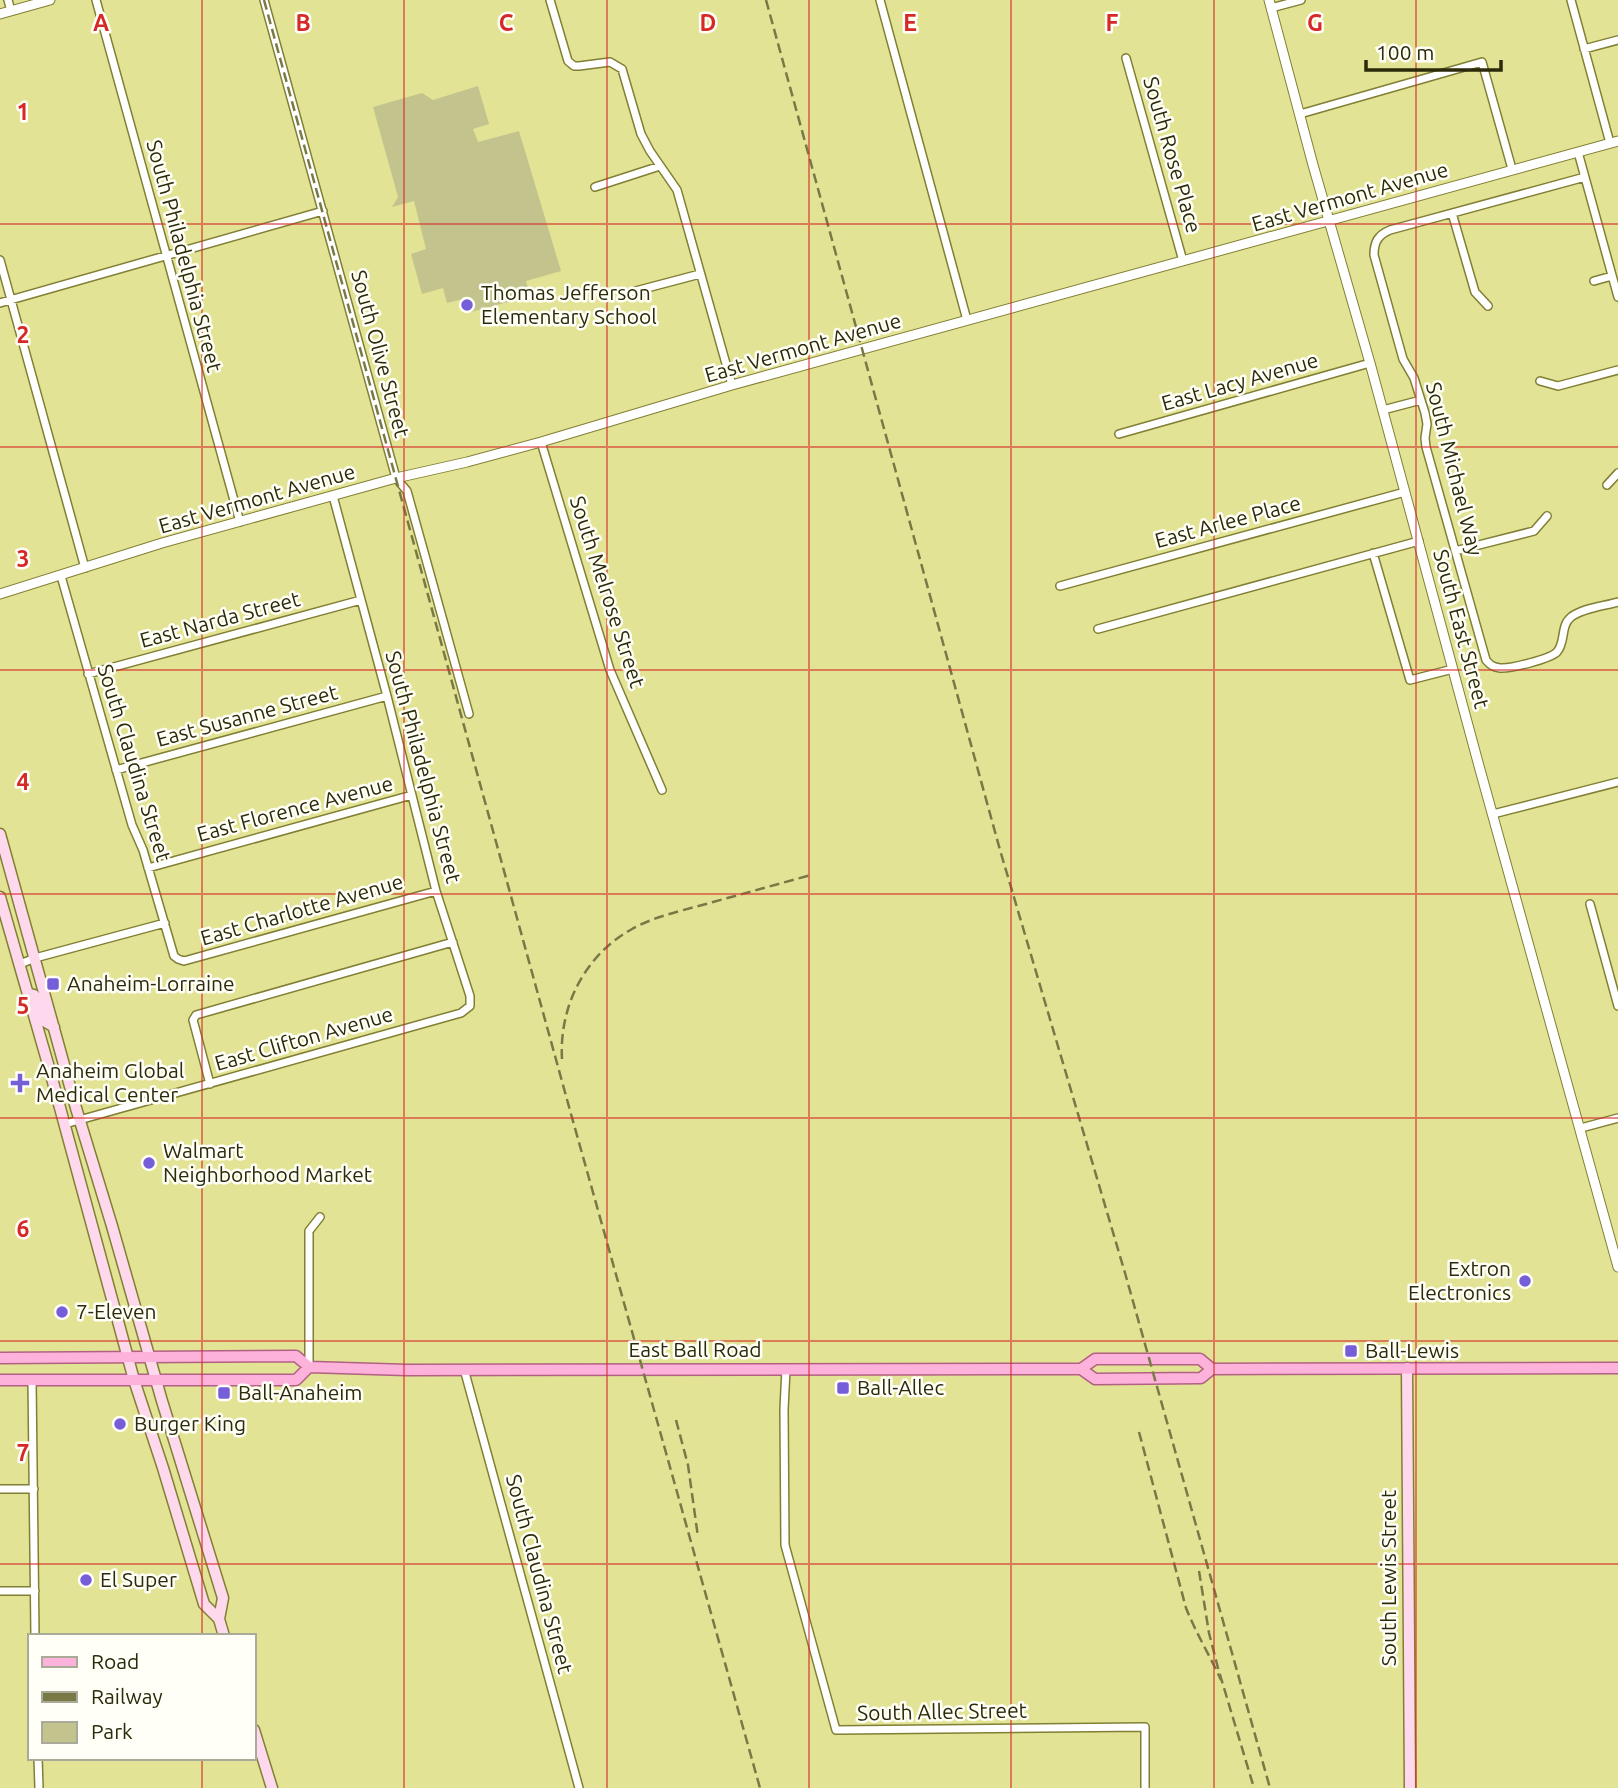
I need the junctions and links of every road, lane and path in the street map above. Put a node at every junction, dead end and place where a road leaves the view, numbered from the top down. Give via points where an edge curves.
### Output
1 (8, 0) edge
2 (50, 0) edge
3 (96, 0) edge
4 (264, 0) edge
5 (550, 0) edge
6 (880, 0) edge
7 (1301, 0) edge
8 (1572, 0) edge
9 (1270, 4) edge
10 (11, 11) junction
11 (0, 14) edge
12 (1618, 40) edge
13 (1584, 49) junction
14 (1126, 58) dead end
15 (1300, 114) junction
16 (1614, 142) edge
17 (1578, 152) junction
18 (660, 166) junction
19 (1512, 169) junction
20 (1585, 177) junction
21 (595, 187) dead end
22 (323, 211) junction
23 (1452, 213) junction
24 (1330, 221) junction
25 (166, 256) junction
26 (0, 260) edge
27 (1184, 261) junction
28 (700, 274) junction
29 (1612, 276) junction
30 (1594, 281) dead end
31 (628, 293) dead end
32 (1618, 297) edge
33 (11, 299) junction
34 (0, 303) edge
35 (1488, 306) dead end
36 (968, 320) junction
37 (1370, 363) junction
38 (1618, 370) edge
39 (1540, 381) dead end
40 (732, 385) junction
41 (1421, 400) junction
42 (1383, 410) junction
43 (1119, 434) dead end
44 (541, 442) junction
45 (1618, 473) edge
46 (396, 478) junction
47 (1607, 485) dead end
48 (1405, 492) junction
49 (333, 496) junction
50 (1547, 516) dead end
51 (240, 522) junction
52 (1419, 541) junction
53 (1455, 551) junction
54 (1373, 553) junction
55 (85, 568) junction
56 (61, 576) junction
57 (1060, 586) dead end
58 (0, 594) edge
59 (360, 600) junction
60 (1618, 602) edge
61 (1563, 611) dead end
62 (1569, 618) junction
63 (1098, 629) dead end
64 (1453, 668) junction
65 (88, 674) junction
66 (387, 696) junction
67 (469, 714) dead end
68 (116, 770) junction
69 (1618, 782) edge
70 (662, 790) dead end
71 (412, 796) junction
72 (1493, 814) junction
73 (0, 834) edge
74 (148, 868) junction
75 (436, 891) junction
76 (0, 897) edge
77 (1590, 904) dead end
78 (164, 923) junction
79 (453, 942) junction
80 (35, 958) junction
81 (178, 959) joint
82 (20, 964) junction
83 (28, 994) junction
84 (470, 1006) joint
85 (1618, 1006) edge
86 (54, 1027) junction
87 (210, 1083) junction
88 (1618, 1118) edge
89 (80, 1119) junction
90 (65, 1124) junction
91 (1581, 1128) junction
92 (320, 1217) dead end
93 (1618, 1267) edge
94 (0, 1357) edge
95 (128, 1357) junction
96 (149, 1357) junction
97 (309, 1367) junction
98 (1212, 1368) junction
99 (1407, 1368) junction
100 (1618, 1368) edge
101 (464, 1369) junction
102 (786, 1369) junction
103 (1081, 1369) junction
104 (156, 1379) junction
105 (0, 1380) edge
106 (32, 1380) junction
107 (134, 1380) junction
108 (0, 1489) edge
109 (34, 1489) junction
110 (0, 1591) edge
111 (35, 1591) junction
112 (219, 1619) junction
113 (35, 1634) edge
114 (223, 1634) edge
115 (256, 1736) edge
116 (38, 1760) edge
117 (38, 1788) edge
118 (272, 1788) edge
119 (579, 1788) edge
120 (1145, 1788) edge
121 (1410, 1788) edge

1 - 10 street
2 - 10 street
3 - 25 street, South Philadelphia Street
4 - 22 street, South Olive Street
5 - 18 street via 568,61 574,66 610,61 622,69 641,134
6 - 36 street
7 - 9 street
8 - 13 street
9 - 15 street, South East Street
10 - 11 street
12 - 13 street
13 - 16 street
14 - 27 street, South Rose Place
15 - 19 street via 1482,62
15 - 24 street, South East Street
16 - 17 street, East Vermont Avenue
17 - 19 street, East Vermont Avenue
17 - 20 street
18 - 21 street
18 - 28 street via 677,190
19 - 24 street, East Vermont Avenue
20 - 23 street
20 - 29 street
22 - 25 street
22 - 46 street, South Olive Street
23 - 35 street via 1475,292
23 - 41 street, South Michael Way via 1390,230 1376,240 1374,255 1403,359
24 - 27 street, East Vermont Avenue
24 - 37 street, South East Street
25 - 33 street
25 - 51 street, South Philadelphia Street
26 - 33 street
27 - 36 street, East Vermont Avenue
28 - 31 street
28 - 40 street
29 - 30 street
29 - 32 street
33 - 34 street
33 - 55 street
36 - 40 street, East Vermont Avenue
37 - 42 street, South East Street
37 - 43 street, East Lacy Avenue
38 - 39 street via 1558,386
40 - 44 street, East Vermont Avenue
41 - 42 street
41 - 53 street, South Michael Way via 1426,447
42 - 48 street, South East Street
44 - 46 street, East Vermont Avenue
44 - 70 street, South Melrose Street via 610,670
45 - 47 street
46 - 49 street, East Vermont Avenue
46 - 67 street, South Olive Street via 407,491
48 - 52 street, South East Street
48 - 57 street, East Arlee Place
49 - 51 street, East Vermont Avenue
49 - 59 street, South Philadelphia Street
50 - 53 street via 1534,531
51 - 55 street, East Vermont Avenue
52 - 54 street
52 - 64 street, South East Street
53 - 62 street, South Michael Way via 1483,653 1492,666 1510,667 1549,657 1557,652
54 - 63 street
54 - 64 street via 1410,680
55 - 56 street, East Vermont Avenue
56 - 58 street, East Vermont Avenue
56 - 65 street, South Claudina Street
59 - 65 street, East Narda Street
59 - 66 street, South Philadelphia Street
60 - 62 street
61 - 62 street
64 - 72 street, South East Street
65 - 68 street, South Claudina Street
66 - 68 street, East Susanne Street
66 - 71 street, South Philadelphia Street
68 - 74 street, South Claudina Street
69 - 72 street
71 - 74 street, East Florence Avenue
71 - 75 street, South Philadelphia Street
72 - 91 street, South East Street
73 - 80 main road
74 - 78 street, South Claudina Street
75 - 79 street, South Philadelphia Street
75 - 81 street, East Charlotte Avenue
76 - 82 main road
77 - 85 street
78 - 80 street
78 - 81 street, South Claudina Street
79 - 84 street, South Philadelphia Street
79 - 87 street via 199,1014 193,1020
80 - 82 street
80 - 86 main road
82 - 83 main road
83 - 86 main road via 37,998 44,1021
83 - 90 main road
84 - 87 street, East Clifton Avenue via 461,1013
86 - 89 main road
87 - 89 street, East Clifton Avenue
88 - 91 street
89 - 90 street, East Clifton Avenue
89 - 96 main road
90 - 95 main road
91 - 93 street, South East Street
92 - 97 street via 309,1231
94 - 95 main road, East Ball Road
95 - 96 main road, East Ball Road
95 - 107 main road
96 - 97 main road, East Ball Road via 296,1356
96 - 104 main road
97 - 101 main road, East Ball Road
97 - 104 main road, East Ball Road via 296,1380
98 - 99 main road, East Ball Road
98 - 103 main road, East Ball Road via 1200,1359 1095,1359
98 - 103 main road, East Ball Road via 1201,1378 1133,1379 1095,1379
99 - 100 main road, East Ball Road
99 - 121 main road, South Lewis Street
101 - 102 main road, East Ball Road
101 - 119 street, South Claudina Street
102 - 103 main road, East Ball Road
102 - 120 street, South Allec Street via 785,1545 836,1730 1145,1727
104 - 107 main road, East Ball Road
104 - 112 main road via 223,1598
105 - 106 main road, East Ball Road
106 - 107 main road, East Ball Road
106 - 109 street
107 - 112 main road via 204,1604
108 - 109 street
109 - 111 street
110 - 111 street
111 - 113 street
112 - 114 main road
115 - 118 main road
116 - 117 street

